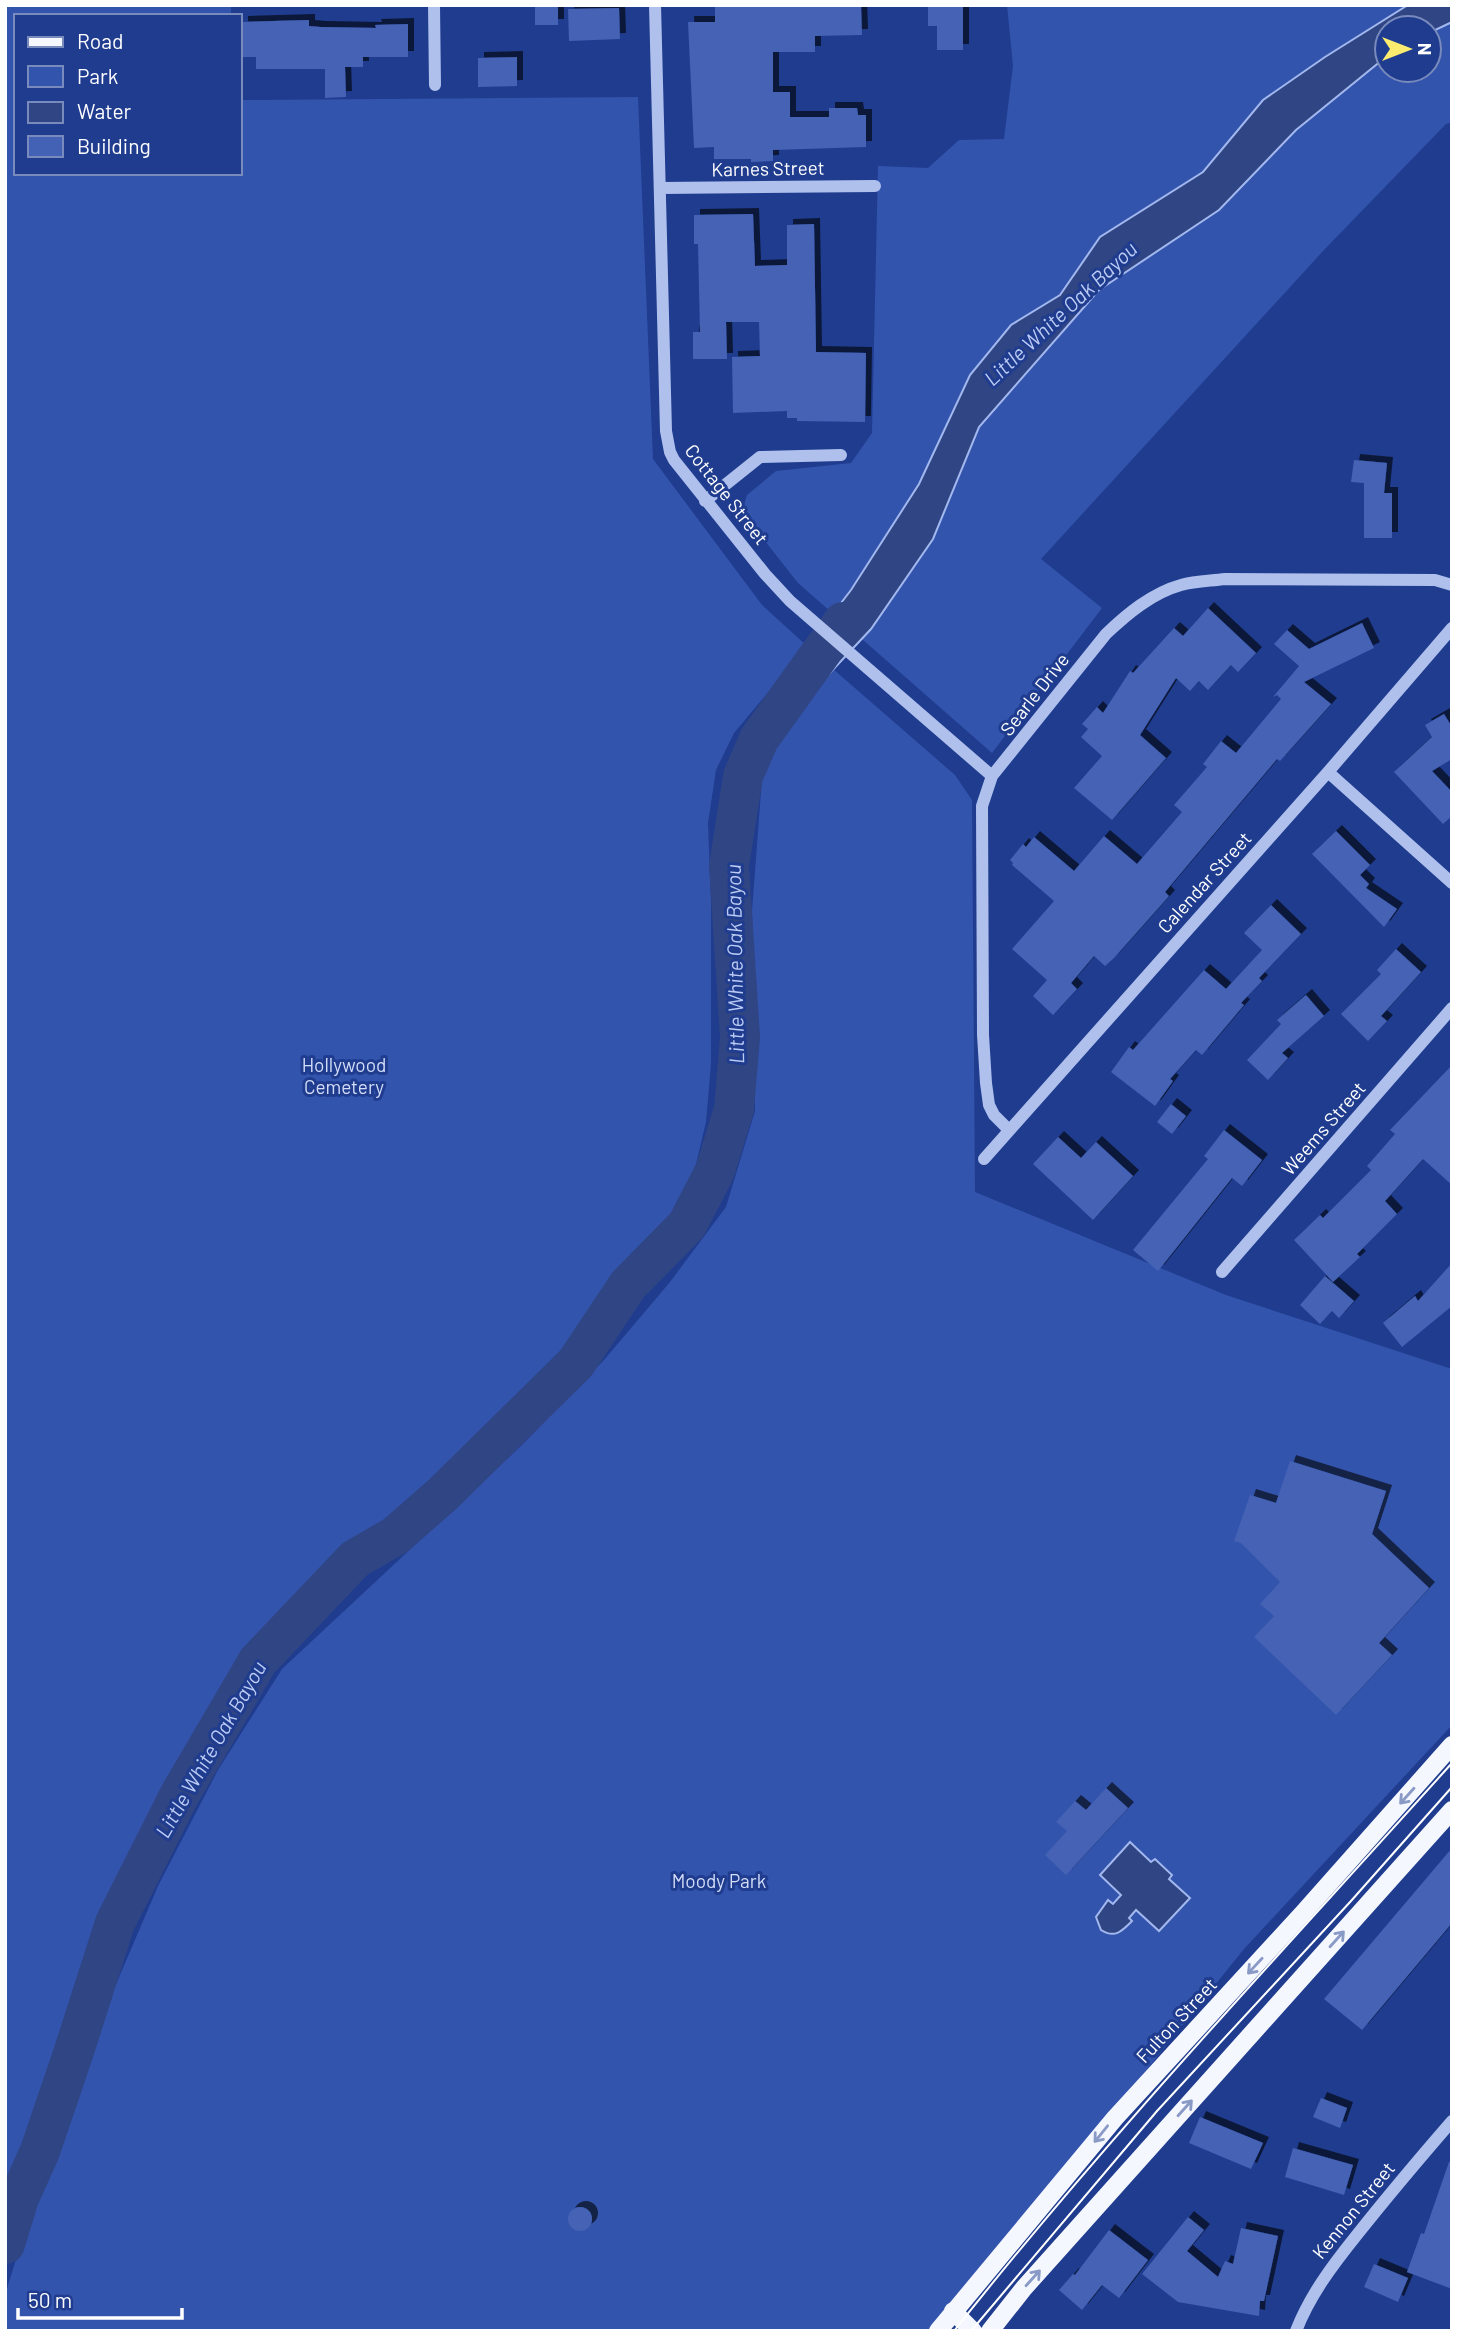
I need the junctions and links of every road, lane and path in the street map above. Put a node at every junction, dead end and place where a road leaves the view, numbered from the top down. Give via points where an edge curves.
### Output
1 (434, 5) edge
2 (655, 5) edge
3 (435, 85) dead end
4 (874, 186) dead end
5 (661, 188) junction
6 (841, 454) dead end
7 (705, 501) junction
8 (1452, 585) edge
9 (1452, 628) edge
10 (1328, 772) junction
11 (992, 776) junction
12 (1452, 883) edge
13 (1452, 1009) edge
14 (1009, 1130) junction
15 (984, 1160) dead end
16 (1222, 1272) dead end
17 (1452, 1745) edge
18 (1452, 1810) edge
19 (1452, 2121) edge
20 (953, 2311) junction
21 (938, 2331) edge
22 (973, 2331) edge
23 (990, 2331) edge
24 (1296, 2331) edge

1 - 3 street
2 - 5 street, Cottage Street
4 - 5 street, Karnes Street
5 - 7 street, Cottage Street via 667,442 674,460
6 - 7 street via 760,457
7 - 11 street, Cottage Street via 816,625
8 - 11 street, Searle Drive via 1435,580 1225,579 1163,592 1127,614 1106,634
9 - 10 street, Calendar Street
10 - 12 street
10 - 14 street, Calendar Street
11 - 14 street, Searle Drive via 982,806 983,1035 989,1105
13 - 16 street, Weems Street
14 - 15 street, Calendar Street
17 -> 20 main road, Fulton Street via 1115,2118
23 -> 18 main road
19 - 24 street, Kennon Street via 1324,2277
20 - 21 main road, Fulton Street
20 - 22 main road

